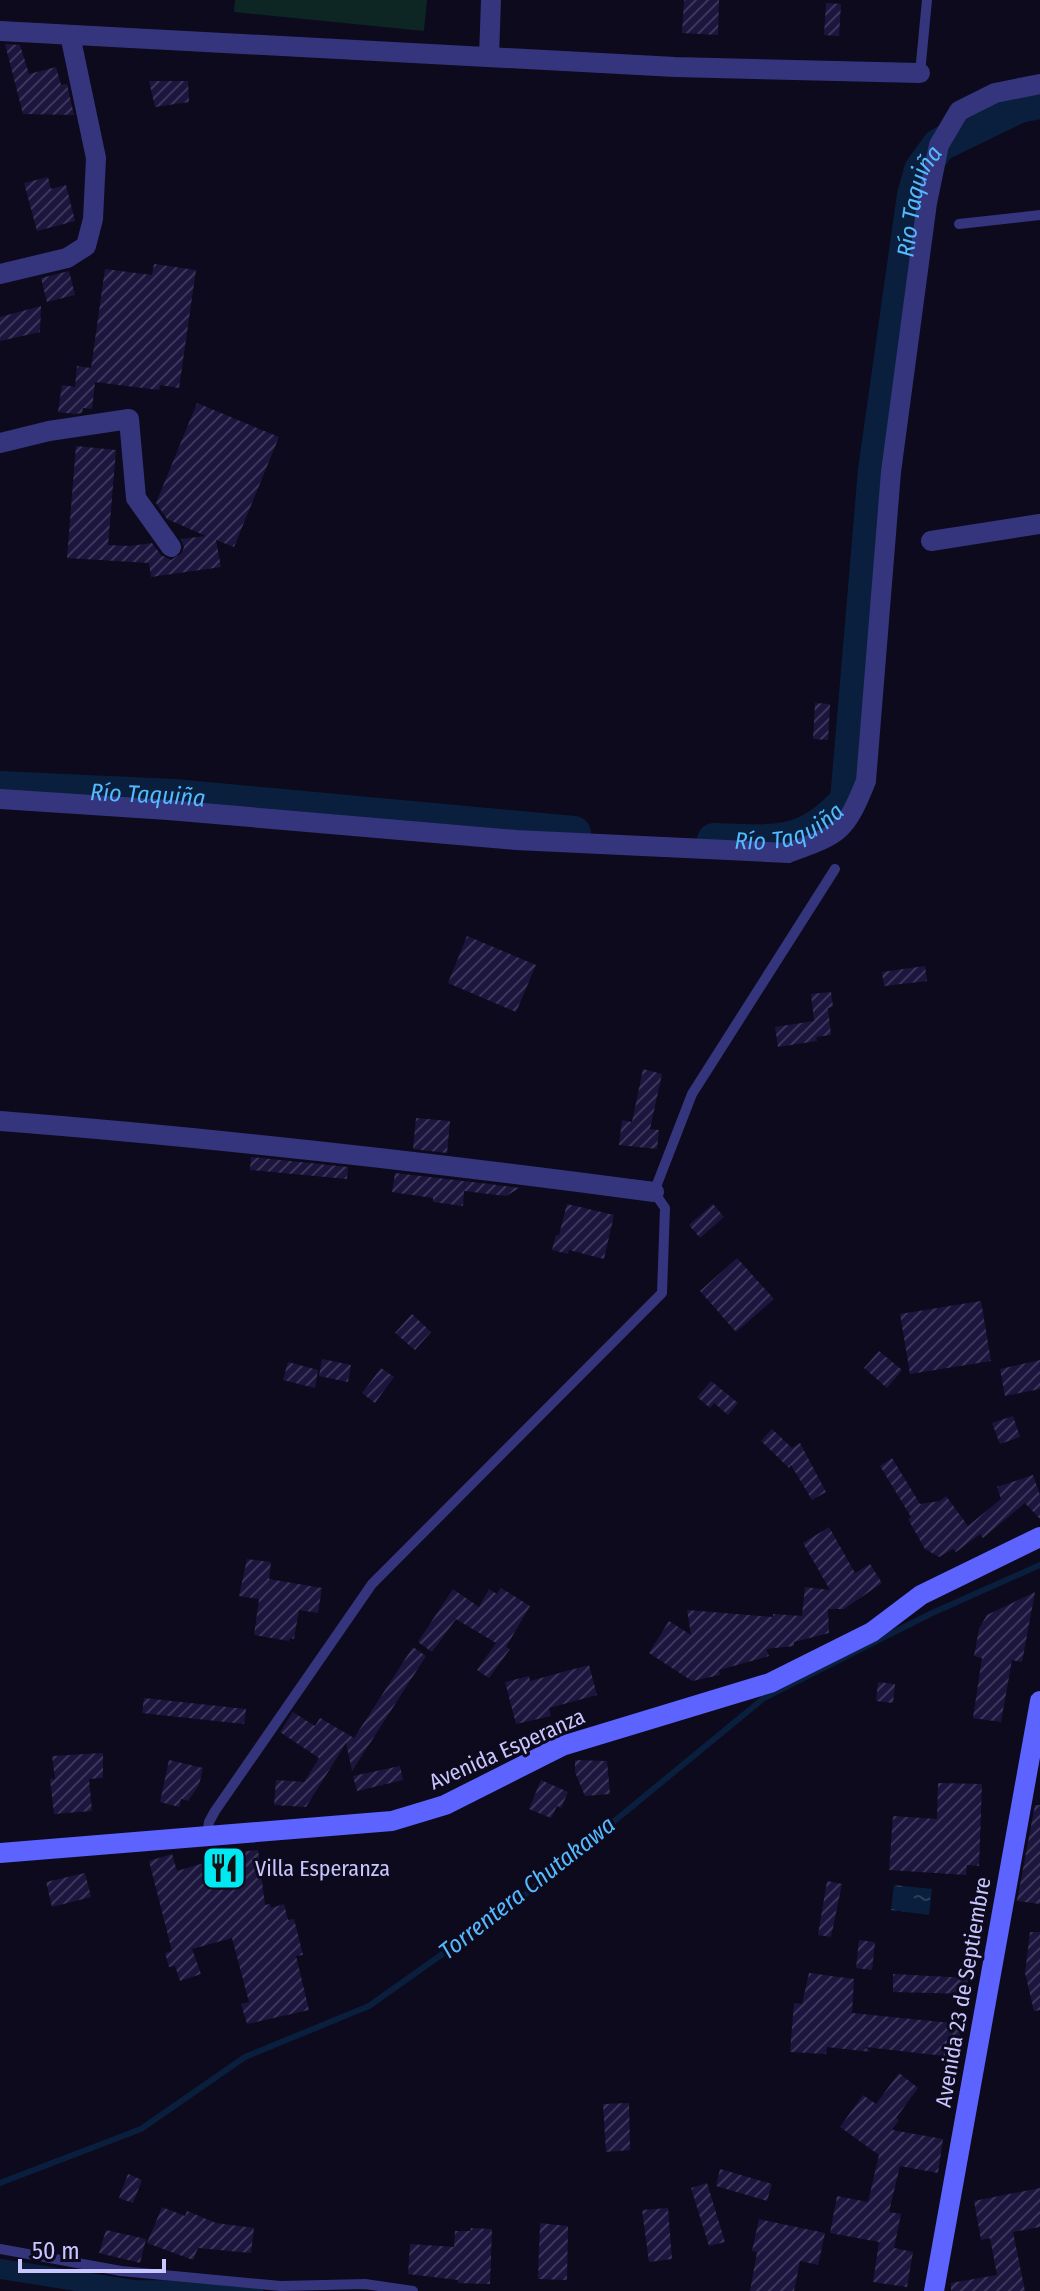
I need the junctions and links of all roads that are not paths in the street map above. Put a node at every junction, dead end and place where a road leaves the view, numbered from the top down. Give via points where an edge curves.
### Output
1 (491, 0) edge
2 (927, 0) edge
3 (0, 31) edge
4 (70, 35) junction
5 (489, 57) junction
6 (920, 73) joint
7 (1040, 84) edge
8 (1040, 215) edge
9 (959, 224) dead end
10 (0, 274) edge
11 (0, 443) edge
12 (1040, 524) edge
13 (931, 541) dead end
14 (171, 547) dead end
15 (0, 799) edge
16 (835, 869) dead end
17 (0, 1121) edge
18 (654, 1192) junction
19 (1040, 1537) edge
20 (1040, 1701) edge
21 (207, 1836) junction
22 (0, 1853) edge
23 (0, 2249) edge
24 (413, 2291) edge
25 (934, 2291) edge

1 - 5 street
2 - 6 lane
3 - 4 street
4 - 5 street
4 - 10 street via 96,158 86,246 67,258
5 - 6 street
7 - 15 street via 995,93 959,111 939,145 891,472 866,781 851,817 829,838 788,853 740,851 516,840
8 - 9 lane
11 - 14 street via 129,419 136,498
12 - 13 street
16 - 18 lane via 692,1094
17 - 18 street via 384,1156
18 - 21 lane via 665,1208 662,1293 372,1584 215,1811
19 - 21 main road, Avenida Esperanza via 921,1595 872,1632 770,1683 562,1746 445,1805 392,1821
20 - 25 main road, Avenida 23 de Septiembre
21 - 22 main road, Avenida Esperanza
23 - 24 lane via 121,2271 281,2286 365,2284

